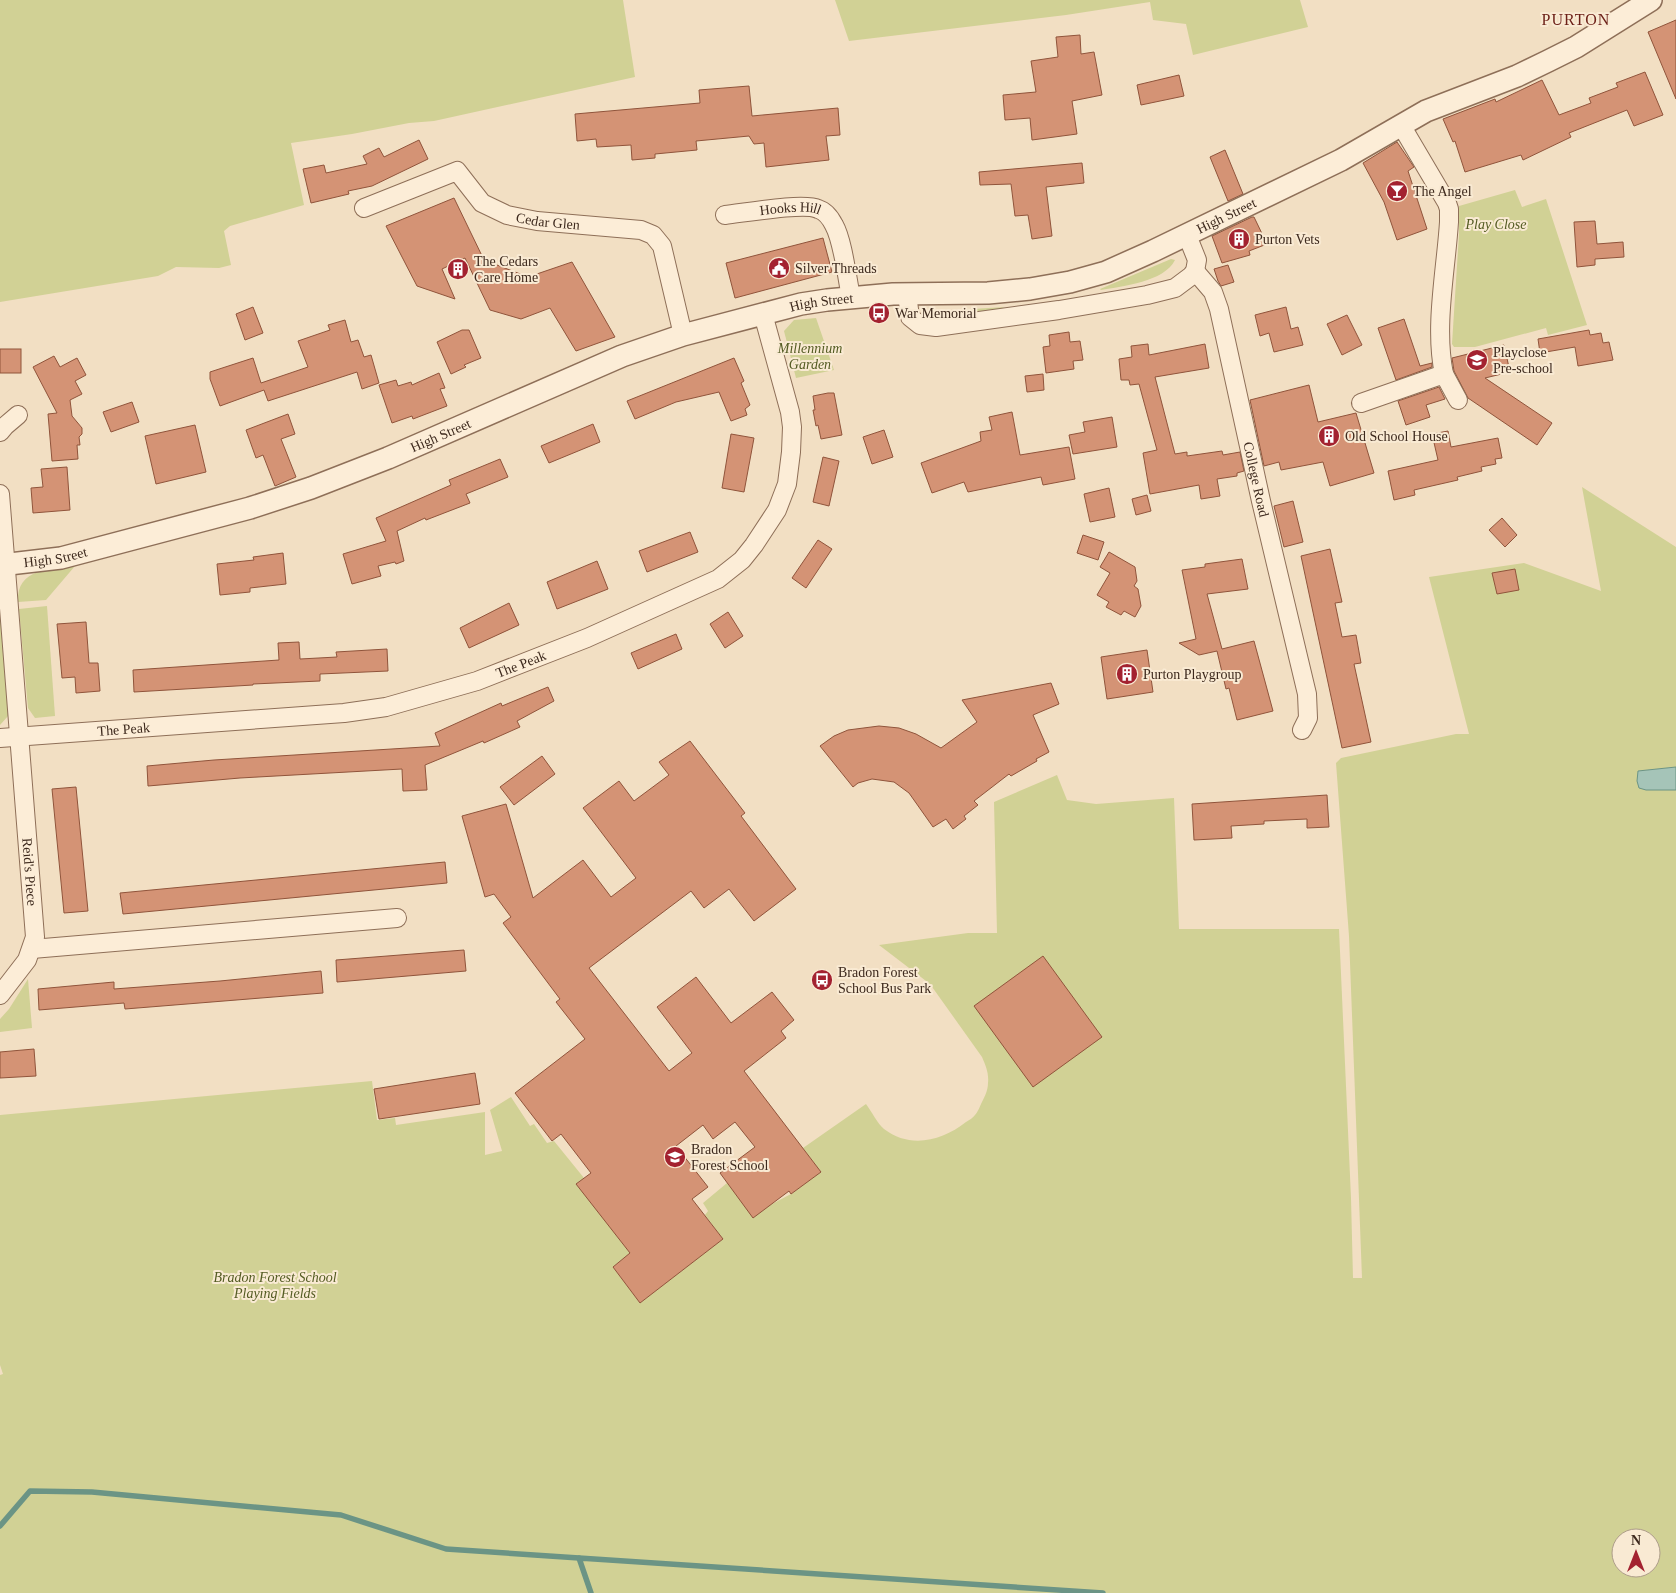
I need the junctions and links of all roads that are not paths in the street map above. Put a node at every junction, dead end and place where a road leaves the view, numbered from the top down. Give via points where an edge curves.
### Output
1 (1651, 0) edge
2 (1401, 125) junction
3 (364, 208) dead end
4 (725, 215) dead end
5 (1187, 235) junction
6 (1195, 270) junction
7 (907, 294) junction
8 (851, 297) junction
9 (763, 314) junction
10 (684, 335) junction
11 (1444, 374) junction
12 (1458, 400) dead end
13 (1361, 403) dead end
14 (18, 414) dead end
15 (0, 432) edge
16 (0, 494) edge
17 (3, 565) edge
18 (1302, 730) dead end
19 (19, 736) junction
20 (0, 738) edge
21 (397, 918) dead end
22 (32, 949) junction
23 (0, 996) edge

1 - 2 street, High Street via 1576,47 1517,76 1426,111
2 - 5 street, High Street via 1341,160
2 - 11 street via 1449,209 1440,329
3 - 10 street, Cedar Glen via 457,171 482,203 506,215 537,221 641,230 653,235 662,246
4 - 8 street, Hooks Hill via 792,207 818,208 835,226
5 - 6 street, College Road via 1196,260
5 - 7 street, High Street via 1106,272 1051,286 988,293
6 - 7 street via 1175,288 1147,295 936,328 920,324 910,317
6 - 18 street, College Road via 1213,292 1218,309 1307,694 1308,718
7 - 8 street, High Street
8 - 9 street, High Street via 800,304
9 - 10 street, High Street
9 - 19 street, The Peak via 790,412 790,470 782,500 771,522 742,560 718,578 587,638 477,681 386,707 344,713
10 - 17 street, High Street via 622,356 311,488 250,508 61,558
11 - 12 street
11 - 13 street
14 - 15 street
16 - 17 street, Reid's Piece
17 - 19 street, Reid's Piece
19 - 20 street
19 - 22 street, Reid's Piece via 34,916
21 - 22 street
22 - 23 street, Reid's Piece

